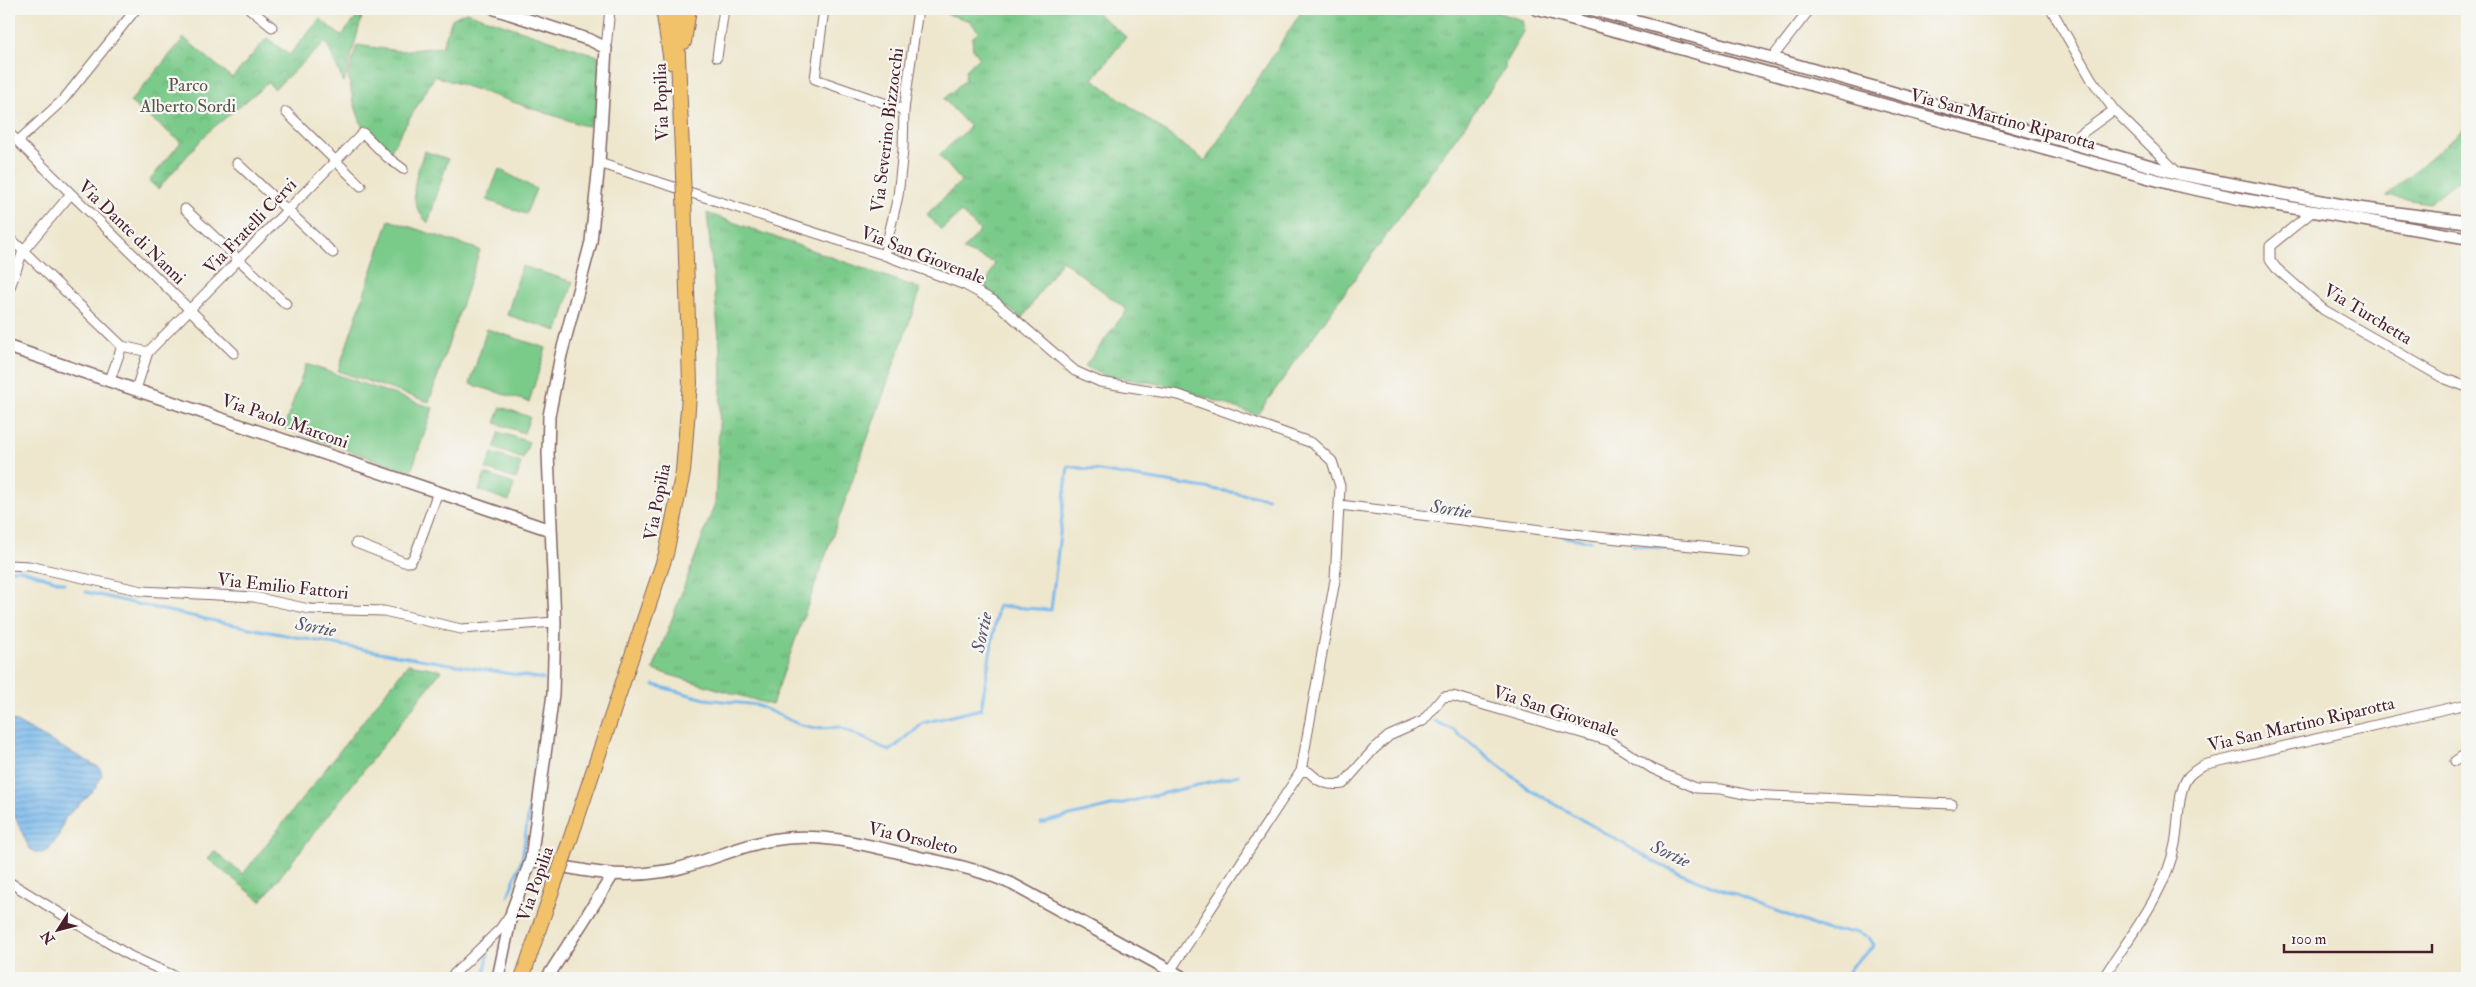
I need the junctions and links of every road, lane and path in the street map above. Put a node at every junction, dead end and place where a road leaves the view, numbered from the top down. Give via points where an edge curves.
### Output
1 (136, 9) edge
2 (250, 9) edge
3 (495, 9) edge
4 (610, 9) edge
5 (663, 9) edge
6 (676, 9) edge
7 (688, 9) edge
8 (724, 9) edge
9 (824, 9) edge
10 (918, 9) edge
11 (1536, 9) edge
12 (1590, 9) edge
13 (1810, 9) edge
14 (2051, 9) edge
15 (272, 27) dead end
16 (606, 48) junction
17 (718, 57) dead end
18 (1772, 58) junction
19 (679, 68) junction
20 (904, 110) junction
21 (2114, 110) junction
22 (286, 112) dead end
23 (681, 124) junction
24 (9, 132) edge
25 (18, 141) junction
26 (2068, 143) junction
27 (335, 161) junction
28 (237, 163) dead end
29 (599, 163) junction
30 (402, 170) dead end
31 (2179, 174) junction
32 (361, 186) dead end
33 (683, 188) junction
34 (70, 195) junction
35 (185, 209) dead end
36 (288, 211) junction
37 (2312, 212) junction
38 (2467, 222) edge
39 (9, 236) edge
40 (2467, 238) edge
41 (23, 250) junction
42 (333, 253) dead end
43 (884, 255) junction
44 (240, 259) junction
45 (9, 290) edge
46 (286, 304) dead end
47 (190, 310) junction
48 (122, 346) junction
49 (9, 347) edge
50 (148, 352) junction
51 (234, 353) dead end
52 (110, 380) junction
53 (2467, 387) edge
54 (136, 389) junction
55 (438, 492) junction
56 (1340, 505) junction
57 (550, 530) junction
58 (356, 543) dead end
59 (1744, 551) dead end
60 (9, 565) edge
61 (555, 622) junction
62 (2467, 704) edge
63 (2467, 753) edge
64 (2455, 761) dead end
65 (1301, 772) junction
66 (1952, 804) dead end
67 (531, 860) junction
68 (612, 876) junction
69 (9, 882) edge
70 (512, 912) junction
71 (1170, 971) junction
72 (179, 978) edge
73 (450, 978) edge
74 (498, 978) edge
75 (522, 978) edge
76 (547, 978) edge
77 (1184, 978) edge
78 (2104, 978) edge

1 - 25 street via 63,100
2 - 15 street
3 - 16 street
4 - 16 street, Via Popilia
5 - 23 main road
6 - 19 main road, Via Popilia
7 - 19 main road
8 - 17 street
9 - 20 street via 814,79
10 - 20 street, Via Severino Bizzocchi
11 - 37 street, Via San Martino Riparotta via 2175,185
12 - 18 street, Via San Martino Riparotta
13 - 18 street
14 - 21 street via 2092,80
16 - 29 street, Via Popilia
18 - 26 street, Via San Martino Riparotta
19 - 23 main road, Via Popilia
20 - 43 street, Via Severino Bizzocchi via 898,196
21 - 26 street
21 - 31 street
22 - 27 street
23 - 33 main road, Via Popilia
24 - 25 street, Via Dante di Nanni
25 - 34 street, Via Dante di Nanni
26 - 31 street, Via San Martino Riparotta
27 - 30 street, Via Fratelli Cervi via 363,132
27 - 32 street
27 - 36 street, Via Fratelli Cervi
28 - 36 street
29 - 33 street, Via San Giovenale
29 - 57 street, Via Popilia via 591,242 561,355 549,416
31 - 38 street, Via San Martino Riparotta via 2358,208
33 - 43 street, Via San Giovenale
33 - 75 main road, Via Popilia, bridge via 690,383 684,472 666,554
34 - 41 street
34 - 47 street, Via Dante di Nanni
35 - 44 street
36 - 42 street
36 - 44 street, Via Fratelli Cervi
37 - 40 street, Via San Martino Riparotta
37 - 53 street, Via Turchetta via 2270,246 2270,260 2276,268 2324,310 2443,378
39 - 41 street
41 - 45 street
41 - 48 street
43 - 56 street, Via San Giovenale via 965,285 994,301 1075,371 1100,382 1179,395 1312,443 1332,461 1340,486
44 - 46 street
44 - 47 street, Via Fratelli Cervi
47 - 50 street, Via Fratelli Cervi
47 - 51 street, Via Dante di Nanni
48 - 50 street
48 - 52 street
49 - 52 street, Via Paolo Marconi
50 - 54 street, Via Fratelli Cervi
52 - 54 street, Via Paolo Marconi
54 - 55 street, Via Paolo Marconi
55 - 57 street, Via Paolo Marconi
55 - 58 street via 410,562
56 - 59 street
56 - 65 street, Via San Giovenale via 1335,580
57 - 61 street, Via Popilia
60 - 61 street, Via Emilio Fattori via 29,566 142,591 254,597 309,609 384,611 461,629
61 - 67 street, Via Popilia via 553,694
62 - 78 street, Via San Martino Riparotta via 2203,765 2188,778 2185,786 2169,868
63 - 64 street
65 - 66 street, Via San Giovenale via 1309,772 1319,782 1344,784 1389,736 1423,721 1443,697 1453,696 1609,741 1654,769 1696,788 1749,795
65 - 71 street, Via San Giovenale
67 - 68 street, Via Orsoleto
67 - 70 street, Via Popilia
68 - 71 street, Via Orsoleto via 668,871 771,840 799,837 847,841 988,873
68 - 76 street
69 - 72 street via 130,956
70 - 73 street via 500,929
70 - 74 street, Via Popilia
71 - 77 street, Via Orsoleto

